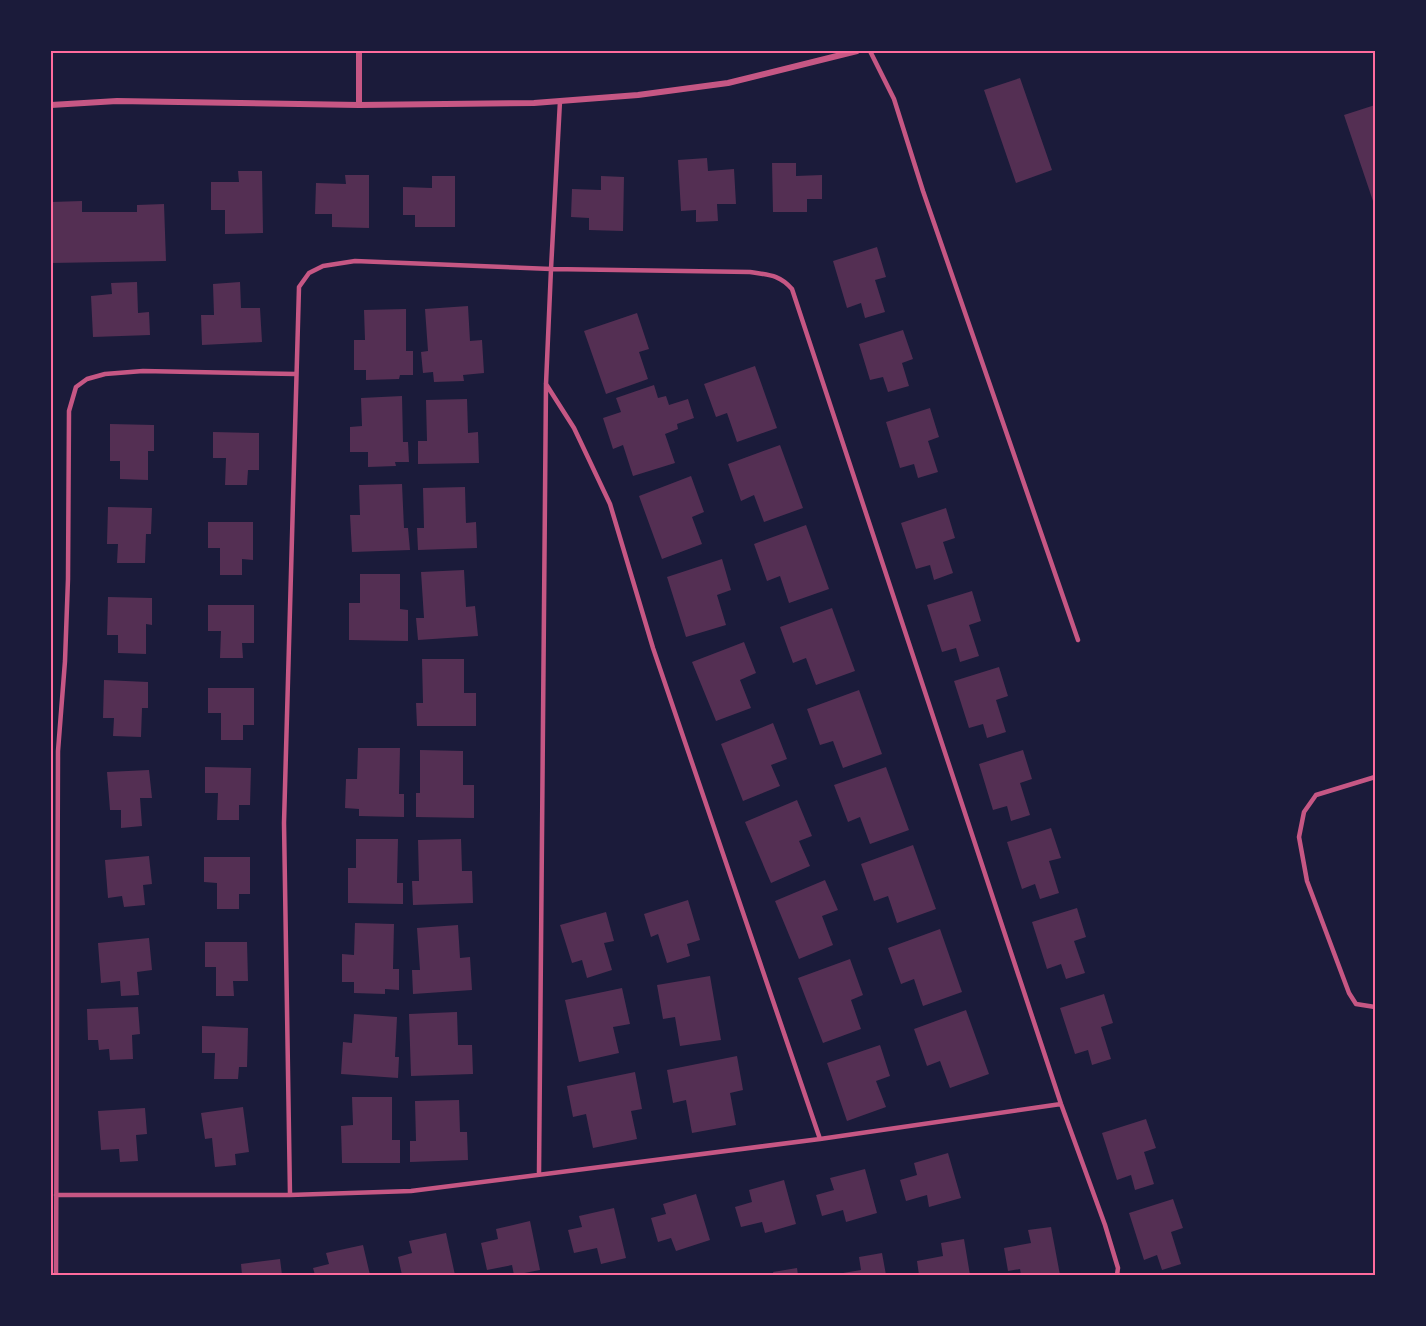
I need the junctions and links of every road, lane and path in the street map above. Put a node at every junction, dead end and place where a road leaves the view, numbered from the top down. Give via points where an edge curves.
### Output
1 (359, 51) edge
2 (857, 51) edge
3 (870, 51) edge
4 (560, 101) junction
5 (51, 105) edge
6 (359, 105) junction
7 (551, 269) junction
8 (296, 374) junction
9 (546, 384) junction
10 (1078, 640) dead end
11 (1375, 777) edge
12 (1375, 1007) edge
13 (1061, 1104) junction
14 (820, 1139) junction
15 (539, 1174) junction
16 (56, 1195) junction
17 (290, 1195) junction
18 (56, 1275) edge
19 (1117, 1275) edge

1 - 6 street
2 - 4 street via 728,82
3 - 10 lane via 894,99
4 - 6 street
4 - 7 lane
5 - 6 street via 117,101
7 - 8 lane via 355,261 323,266 309,273 299,287
7 - 9 lane
7 - 13 lane via 750,272 783,279 792,289
8 - 16 lane via 105,374 76,387 71,403 65,660 58,751
8 - 17 lane via 284,823
9 - 14 lane via 574,429 610,504 653,648
9 - 15 lane
11 - 12 lane via 1316,795 1304,812 1299,837 1307,881 1349,993 1356,1004
13 - 14 lane
13 - 19 lane via 1105,1225
14 - 15 lane
15 - 17 lane via 411,1191
16 - 17 lane
16 - 18 lane

